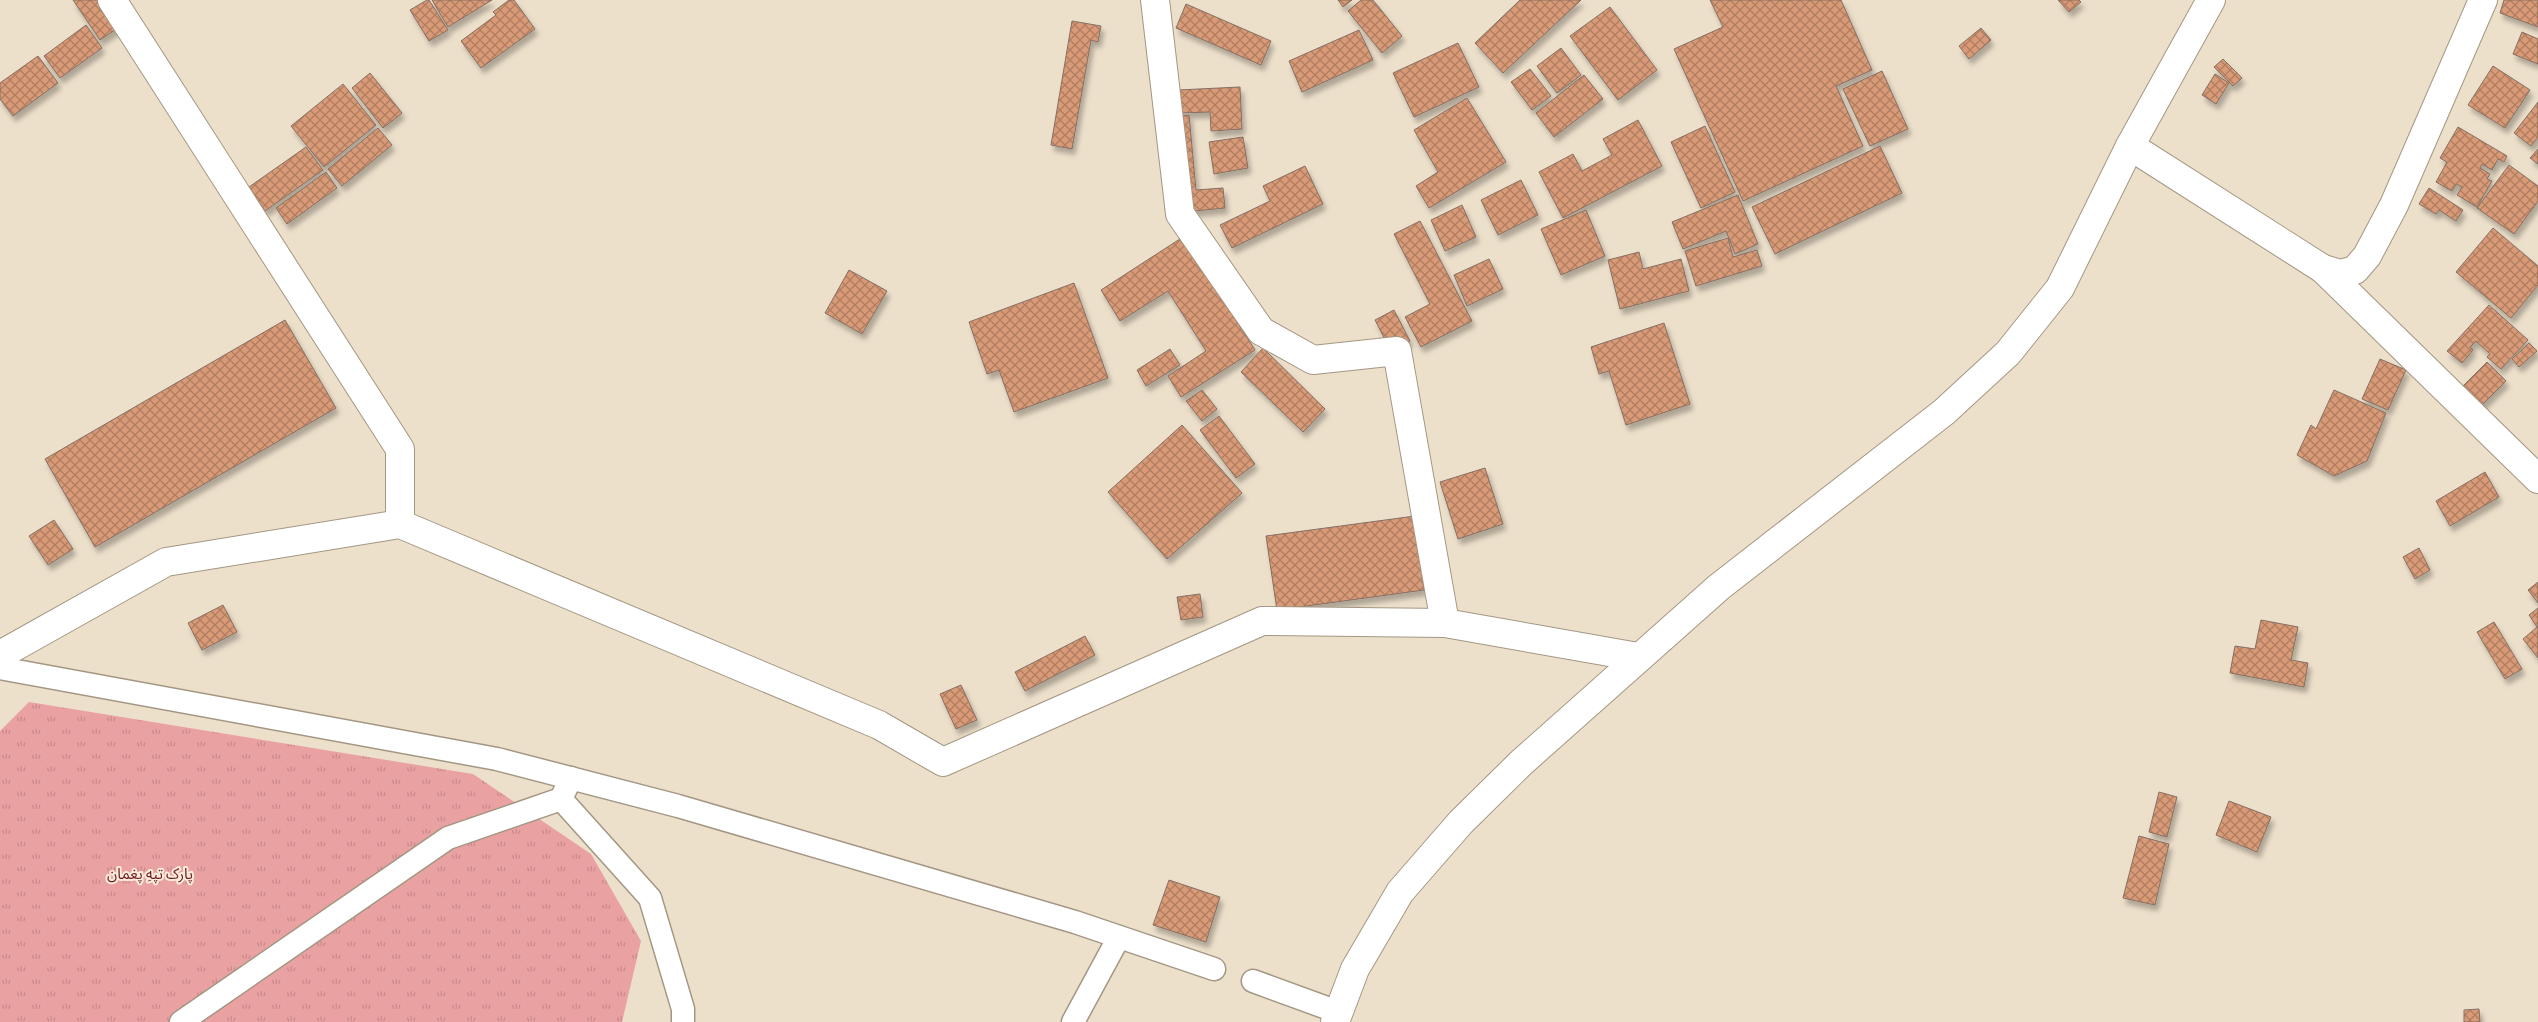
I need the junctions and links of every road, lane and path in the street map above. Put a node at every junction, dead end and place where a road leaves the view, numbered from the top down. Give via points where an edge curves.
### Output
1 (112, 0) edge
2 (1155, 0) edge
3 (2211, 0) edge
4 (2483, 0) edge
5 (2130, 146) junction
6 (2322, 269) junction
7 (2538, 479) edge
8 (400, 524) junction
9 (1444, 623) junction
10 (0, 655) edge
11 (1638, 658) junction
12 (0, 668) edge
13 (570, 778) junction
14 (561, 799) junction
15 (1119, 937) junction
16 (1214, 969) dead end
17 (1253, 981) dead end
18 (1336, 1017) edge
19 (181, 1022) edge
20 (683, 1022) edge
21 (1073, 1022) edge

1 - 8 street via 400,449
2 - 9 street via 1180,214 1261,330 1313,360 1397,351
3 - 5 street
4 - 6 street via 2394,205 2367,256 2355,270 2340,274
5 - 6 street
5 - 11 street via 2060,288 2008,353 1944,412 1720,587
6 - 7 street
8 - 9 street via 880,725 943,762 1262,621
8 - 10 street via 166,562
9 - 11 street
11 - 18 street via 1522,762 1461,822 1400,892 1355,969
12 - 13 lane via 497,759
13 - 14 lane
13 - 15 lane via 678,806
14 - 19 lane via 448,838
14 - 20 lane via 650,898 683,1009
15 - 16 lane
15 - 21 lane
17 - 18 lane

